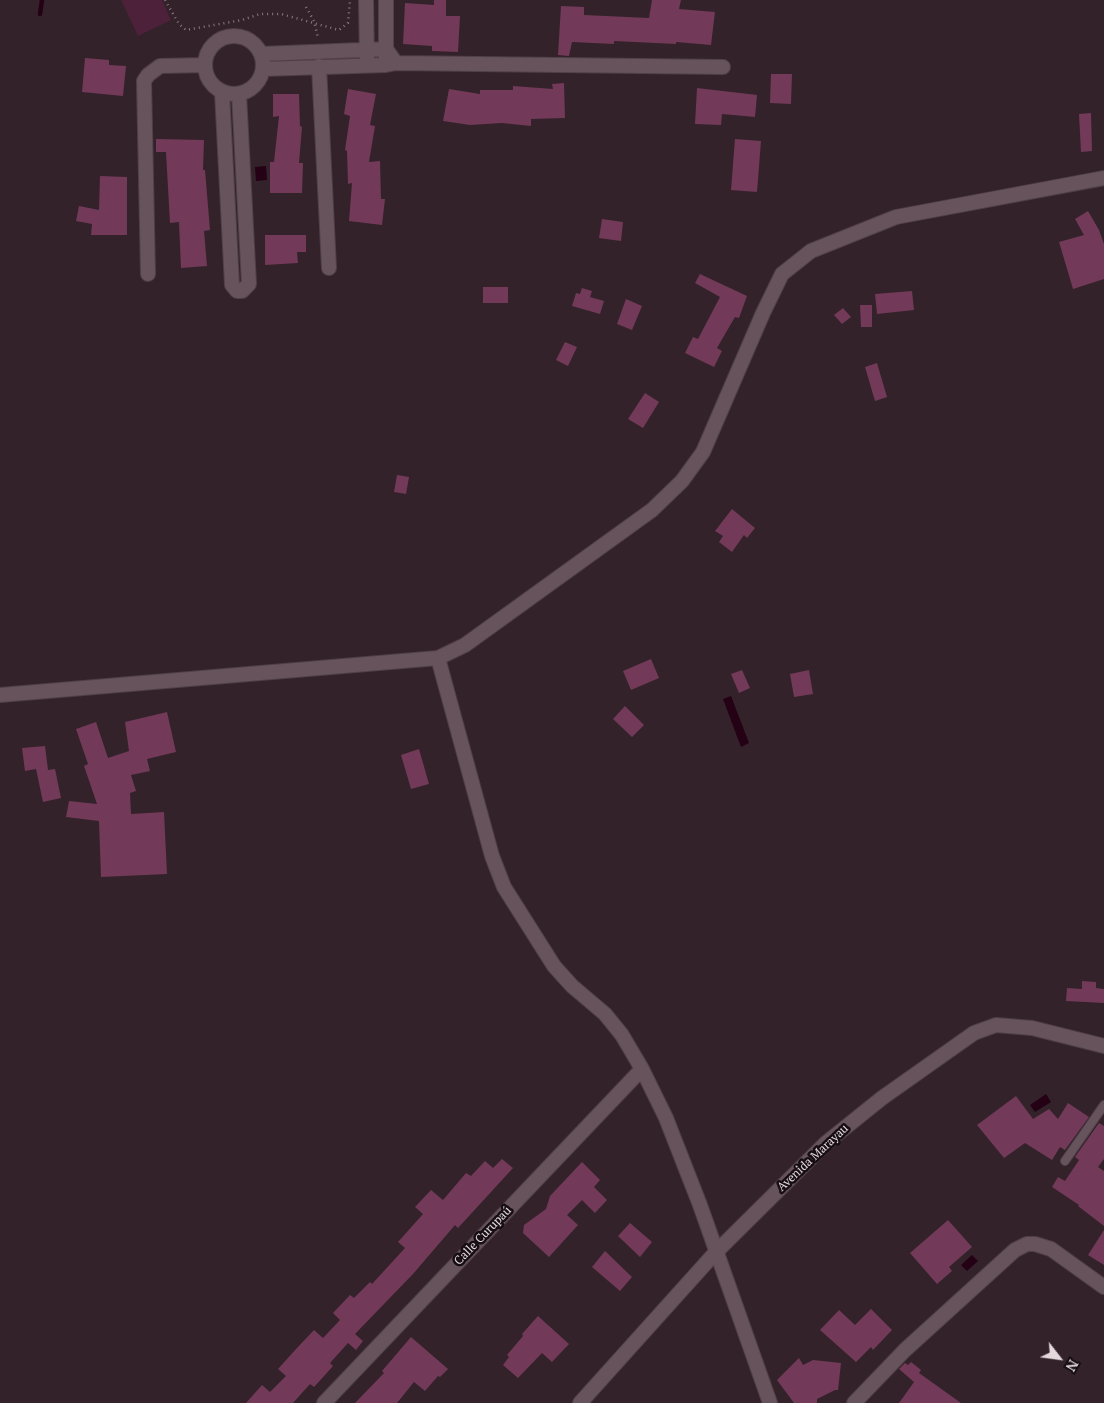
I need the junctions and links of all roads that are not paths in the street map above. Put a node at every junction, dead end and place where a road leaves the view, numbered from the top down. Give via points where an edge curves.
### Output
1 (366, 0) edge
2 (386, 0) edge
3 (386, 49) junction
4 (366, 50) junction
5 (261, 54) junction
6 (318, 59) junction
7 (391, 64) junction
8 (205, 65) junction
9 (367, 65) junction
10 (723, 67) dead end
11 (263, 69) junction
12 (222, 92) junction
13 (239, 94) junction
14 (1104, 178) edge
15 (329, 268) dead end
16 (148, 274) dead end
17 (438, 658) junction
18 (0, 695) edge
19 (1104, 1046) edge
20 (642, 1069) junction
21 (1104, 1105) edge
22 (1065, 1160) dead end
23 (716, 1253) junction
24 (1104, 1287) edge
25 (324, 1403) edge
26 (580, 1403) edge
27 (770, 1403) edge
28 (854, 1403) edge

1 - 4 street
2 - 3 street
3 - 4 street
3 - 7 street
4 - 6 street
4 - 9 street
5 - 6 street
5 - 8 street via 245,38 223,38 207,54
5 - 11 street
6 - 9 street
6 - 11 street
6 - 15 street
7 - 9 street
7 - 10 street
8 - 12 street via 213,86
8 - 16 street via 160,66 144,81
11 - 13 street via 255,85
12 - 13 street
12 - 13 street via 232,285 237,291 242,291 249,284
14 - 17 street via 896,217 811,251 782,274 703,452 682,481 644,516 465,645
17 - 18 street
17 - 20 street via 492,856 504,887 554,966 605,1014
19 - 23 street, Avenida Marayau via 1032,1028 996,1025 974,1033 882,1098 826,1143
20 - 23 street via 666,1118
20 - 25 street, Calle Curupaú
21 - 22 lane
23 - 26 street, Avenida Marayau
23 - 27 street
24 - 28 street via 1051,1249 1027,1244 1015,1250 912,1344

